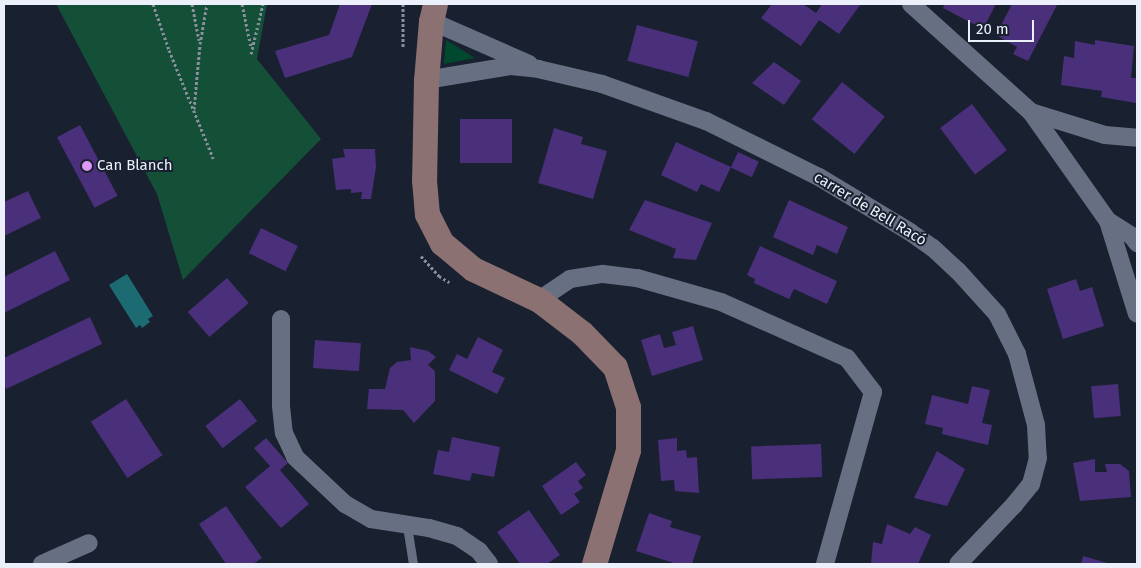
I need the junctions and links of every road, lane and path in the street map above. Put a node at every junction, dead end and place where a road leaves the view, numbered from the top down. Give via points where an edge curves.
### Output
1 (153, 4) edge
2 (192, 4) edge
3 (207, 4) edge
4 (242, 4) edge
5 (263, 4) edge
6 (911, 4) edge
7 (433, 12) edge
8 (200, 44) junction
9 (251, 48) junction
10 (251, 54) dead end
11 (538, 68) junction
12 (426, 80) junction
13 (194, 110) junction
14 (1031, 112) junction
15 (1137, 138) edge
16 (213, 158) dead end
17 (1108, 221) junction
18 (1137, 243) edge
19 (539, 300) junction
20 (1137, 314) edge
21 (281, 318) dead end
22 (407, 526) junction
23 (89, 543) dead end
24 (42, 564) edge
25 (413, 564) edge
26 (489, 564) edge
27 (594, 564) edge
28 (825, 564) edge
29 (958, 564) edge

1 - 13 path
2 - 8 path
3 - 8 path
4 - 9 path
5 - 9 path
6 - 14 street
7 - 11 street, carrer de Bell Racó
7 - 12 street
8 - 13 path
9 - 10 path
11 - 12 street, carrer de Bell Racó via 511,66
11 - 29 street, carrer de Bell Racó via 602,84 706,121 820,177 933,248 996,314 1017,354 1036,425 1038,458 1030,484 1020,498
12 - 19 street via 424,180 427,214 442,243 473,269
13 - 16 path
14 - 15 street via 1105,135
14 - 17 street
17 - 18 street via 1132,236
17 - 20 street
19 - 27 street via 582,332 615,367 628,406 628,450
19 - 28 street via 570,278 603,274 637,278 721,302 847,358 873,392
21 - 22 street via 283,424 295,458 345,504 371,519
22 - 25 lane
22 - 26 street via 457,536 479,551
23 - 24 street

